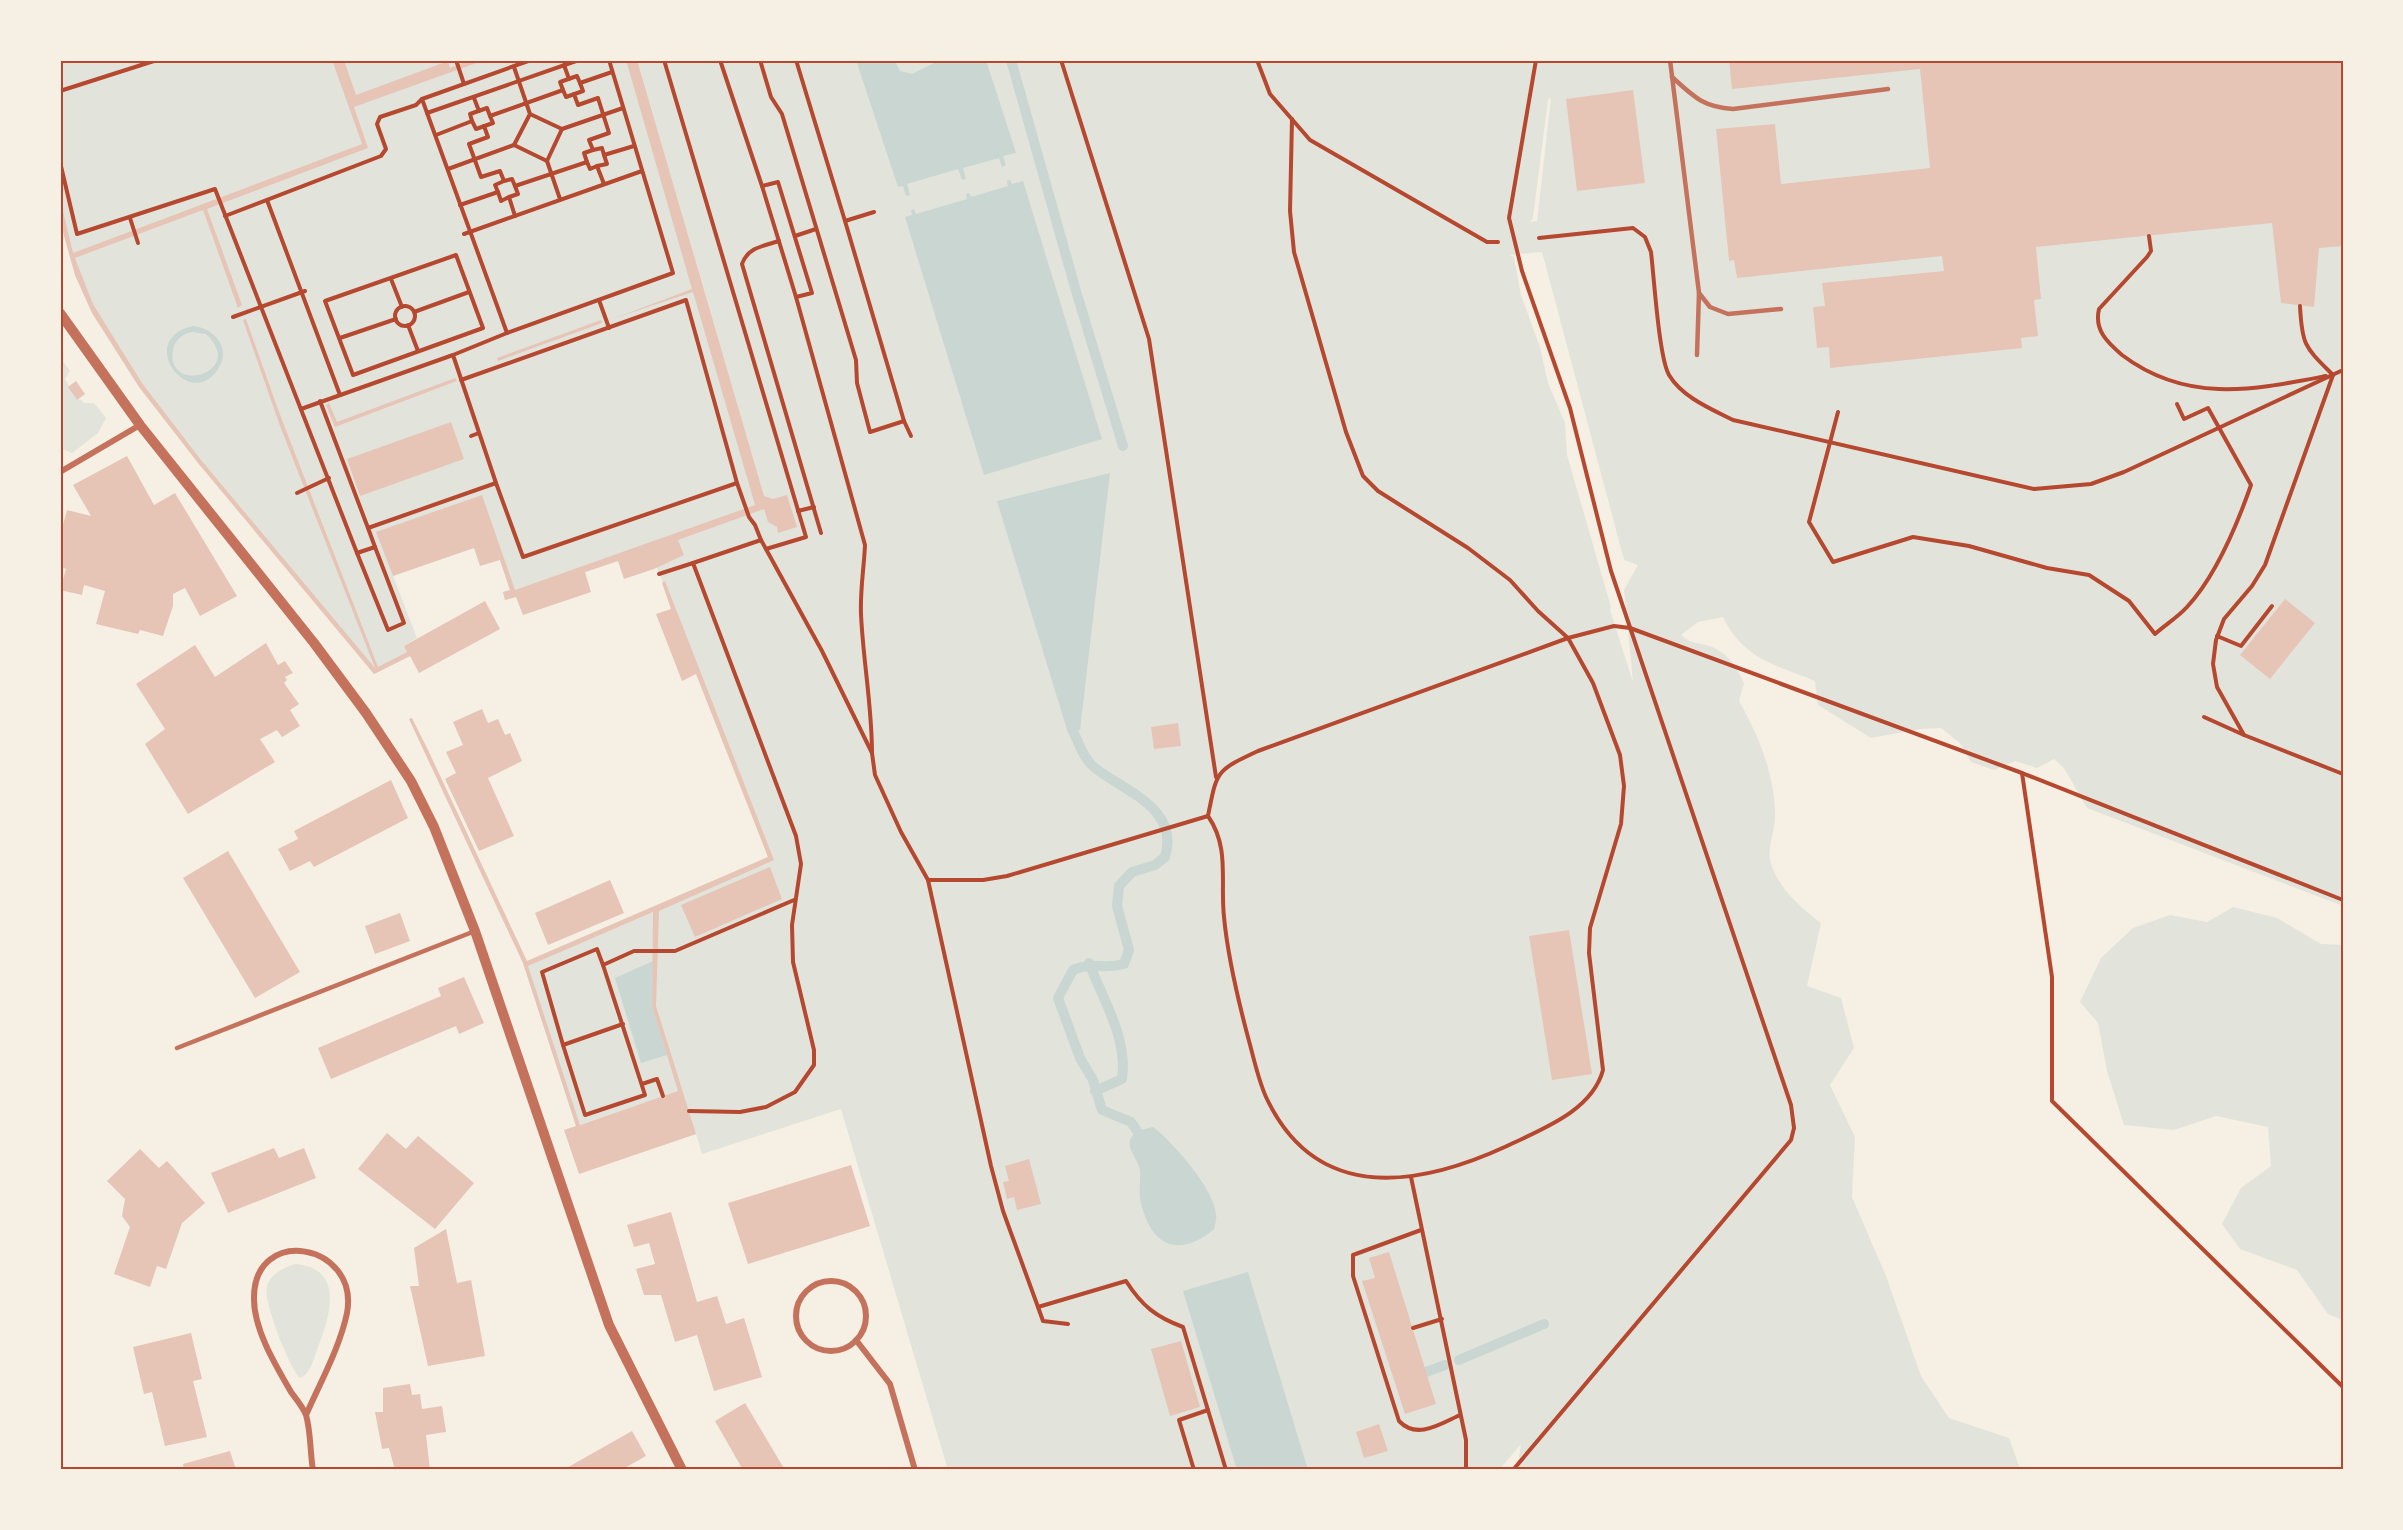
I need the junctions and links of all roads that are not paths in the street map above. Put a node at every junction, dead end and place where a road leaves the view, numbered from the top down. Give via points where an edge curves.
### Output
1 (1670, 60) edge
2 (1672, 77) junction
3 (1888, 89) dead end
4 (1699, 293) junction
5 (1781, 309) dead end
6 (60, 313) edge
7 (1697, 355) dead end
8 (140, 425) junction
9 (60, 472) edge
10 (475, 931) junction
11 (177, 1048) dead end
12 (856, 1340) junction
13 (306, 1415) junction
14 (313, 1470) edge
15 (682, 1470) edge
16 (915, 1470) edge

1 - 2 lane
2 - 3 lane via 1693,97 1711,107 1733,109
2 - 4 lane
4 - 5 lane via 1710,308 1728,314
4 - 7 lane
6 - 8 street
8 - 9 street
8 - 10 street via 314,643 393,753 434,827
10 - 11 lane
10 - 15 street via 591,1280 631,1374
12 - 12 street via 838,1350 808,1342 801,1334 796,1313 806,1291 828,1281 840,1281 860,1295 866,1318
12 - 16 street via 890,1384
13 - 13 street via 347,1311 345,1286 334,1265 317,1252 295,1251 274,1257 258,1273 254,1298 256,1317 278,1369
13 - 14 street

